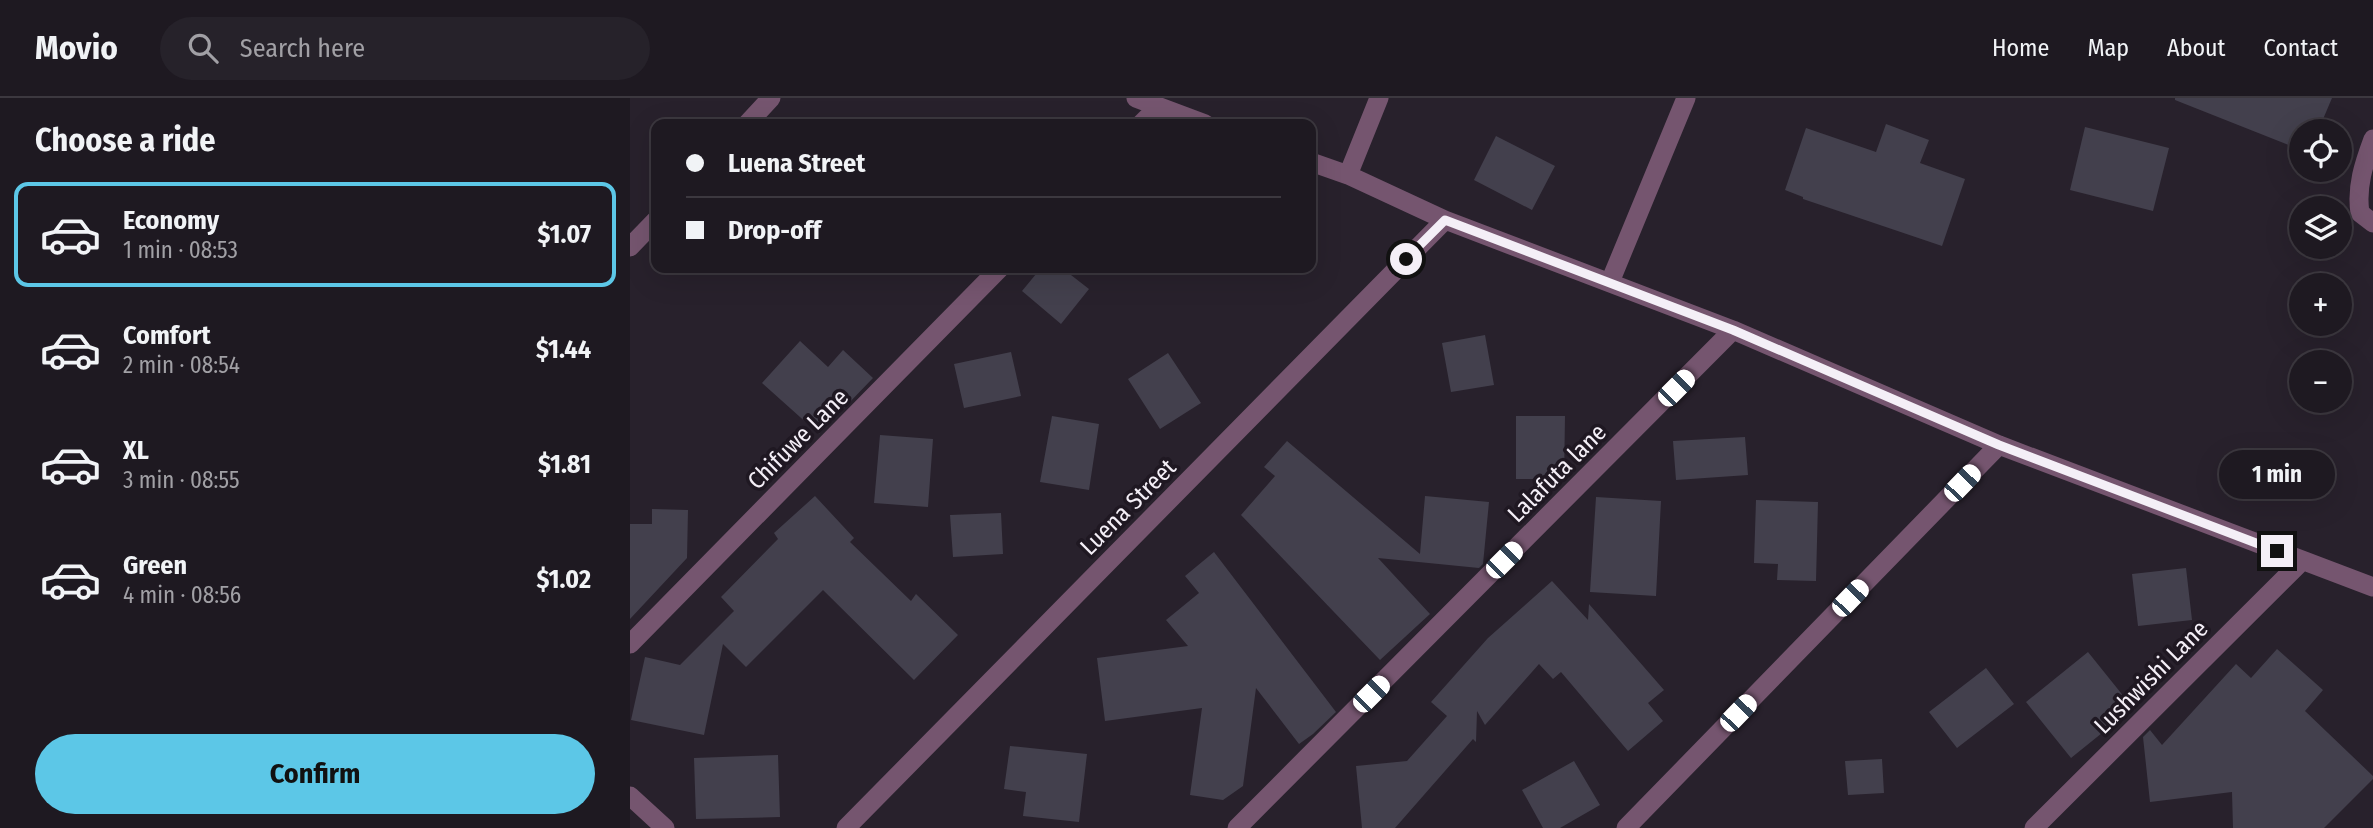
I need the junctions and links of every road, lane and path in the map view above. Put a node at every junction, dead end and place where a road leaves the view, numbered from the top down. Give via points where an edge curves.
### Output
1 (771, 98) edge
2 (1136, 98) edge
3 (1379, 98) edge
4 (1686, 98) edge
5 (1158, 107) junction
6 (752, 119) edge
7 (1146, 119) edge
8 (1191, 119) edge
9 (2373, 139) edge
10 (1316, 164) edge
11 (1348, 175) junction
12 (1445, 220) junction
13 (2373, 223) edge
14 (651, 225) edge
15 (630, 247) edge
16 (995, 273) edge
17 (1610, 282) junction
18 (1733, 330) junction
19 (1999, 445) junction
20 (2302, 561) junction
21 (2373, 587) edge
22 (630, 644) edge
23 (630, 796) edge
24 (665, 828) edge
25 (846, 828) edge
26 (1237, 828) edge
27 (1626, 828) edge
28 (2034, 828) edge

1 - 6 street
2 - 5 street
3 - 11 street
4 - 17 street
5 - 7 street
5 - 8 street
9 - 13 street via 2357,194 2360,213
10 - 11 street
11 - 12 street
12 - 17 street
12 - 25 street, Luena Street
14 - 15 street
16 - 22 street, Chifuwe Lane
17 - 18 street
18 - 19 street
18 - 26 street, Lalafuta lane
19 - 20 street
19 - 27 street
20 - 21 street
20 - 28 street, Lushwishi Lane
23 - 24 street

